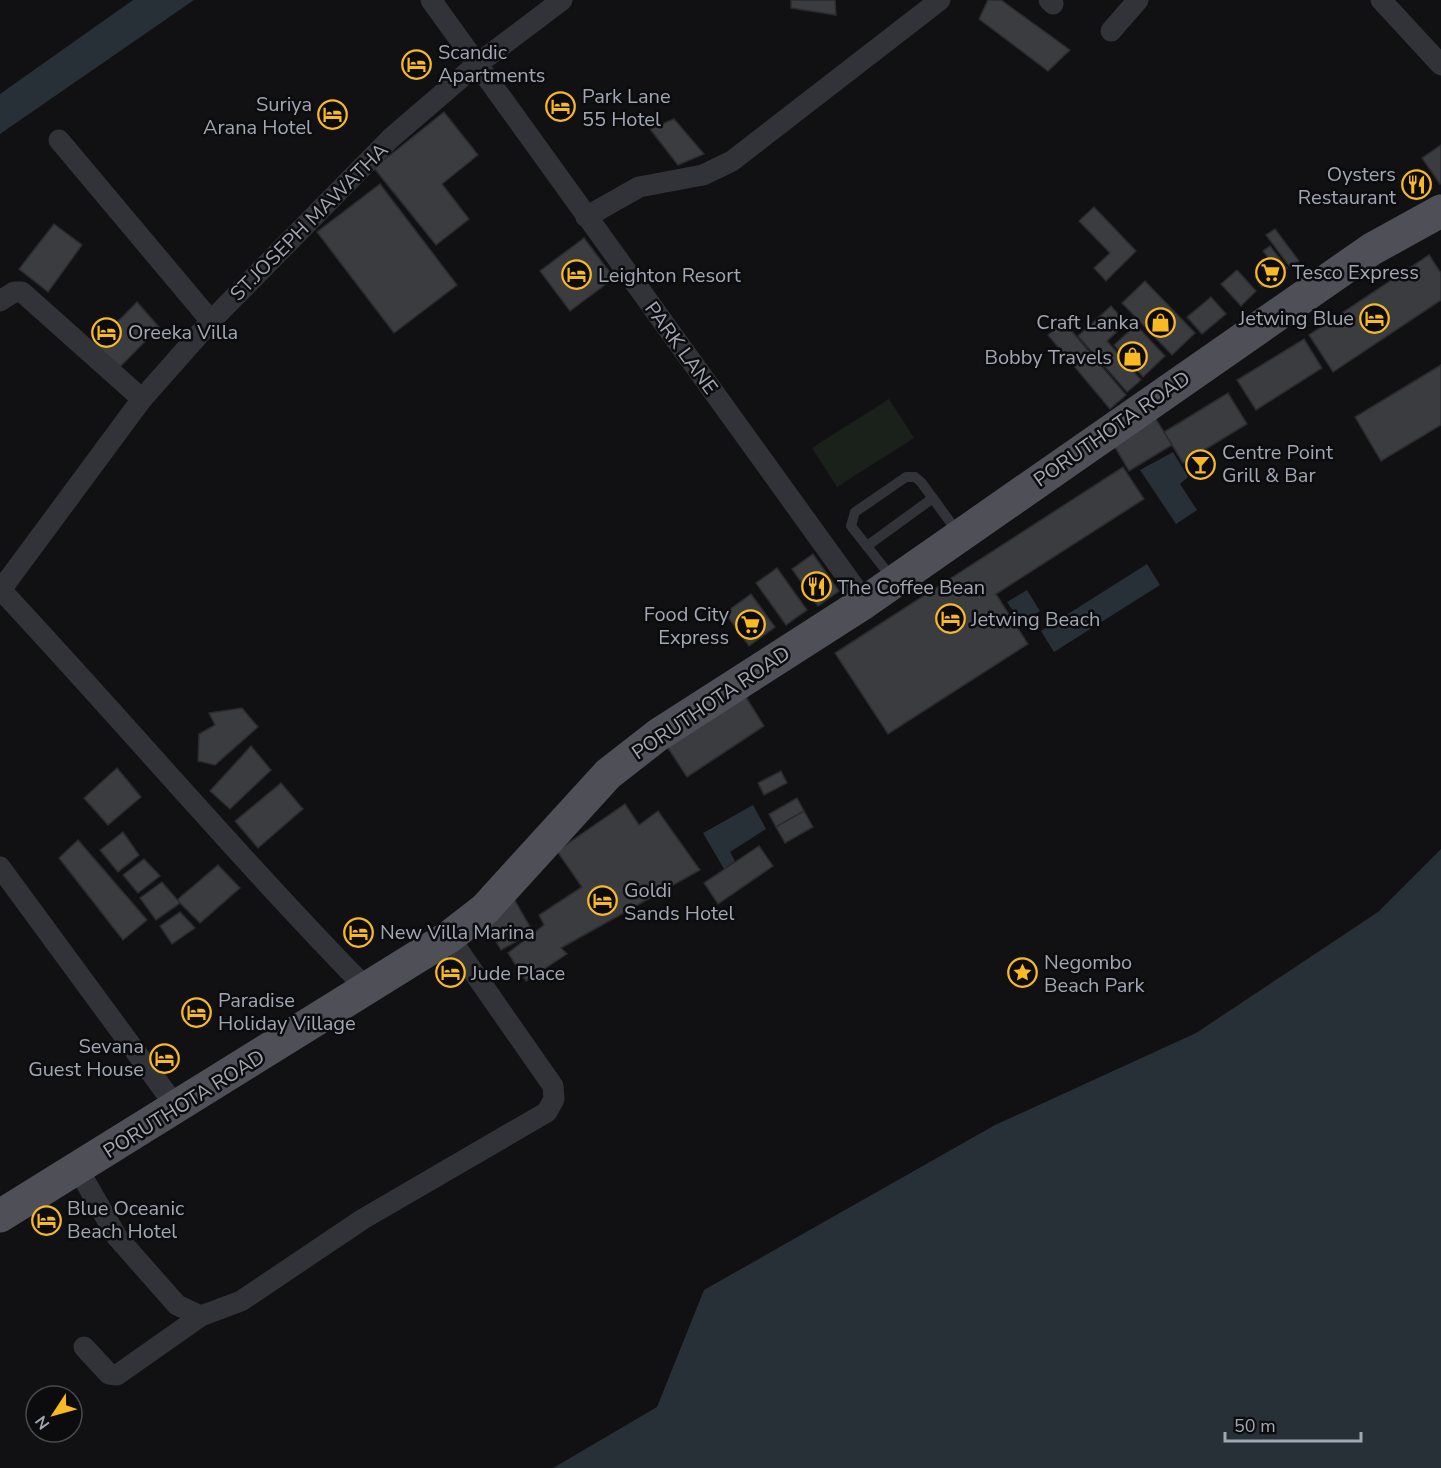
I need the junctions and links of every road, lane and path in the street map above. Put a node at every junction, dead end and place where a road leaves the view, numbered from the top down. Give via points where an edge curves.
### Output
1 (431, 0) edge
2 (562, 0) edge
3 (940, 0) edge
4 (1138, 0) edge
5 (1381, 0) edge
6 (1111, 31) dead end
7 (476, 65) junction
8 (1441, 65) edge
9 (59, 140) dead end
10 (1441, 211) edge
11 (586, 217) junction
12 (0, 301) edge
13 (211, 321) junction
14 (142, 399) junction
15 (933, 498) junction
16 (960, 535) junction
17 (867, 546) junction
18 (895, 581) junction
19 (0, 590) edge
20 (865, 602) junction
21 (0, 867) edge
22 (449, 937) junction
23 (367, 989) junction
24 (177, 1108) junction
25 (78, 1169) junction
26 (0, 1216) edge
27 (201, 1316) junction
28 (84, 1347) dead end

1 - 7 street, PARK LANE
2 - 7 street, ST.JOSEPH MAWATHA
3 - 11 street via 732,161 703,175 639,187
4 - 6 street
5 - 8 street
7 - 11 street, PARK LANE
7 - 13 street, ST.JOSEPH MAWATHA via 392,138
9 - 13 street
10 - 16 main road, PORUTHOTA ROAD via 1371,249
11 - 20 street, PARK LANE
12 - 14 street via 14,291 22,292
13 - 14 street, ST.JOSEPH MAWATHA
14 - 19 street, ST.JOSEPH MAWATHA
15 - 16 lane
15 - 17 lane
15 - 17 lane via 915,477 906,477 855,512 851,526
16 - 18 main road, PORUTHOTA ROAD
17 - 18 lane
18 - 20 main road, PORUTHOTA ROAD
19 - 23 street via 301,922
20 - 22 main road, PORUTHOTA ROAD via 658,735 609,774 485,909
21 - 24 street
22 - 23 main road, PORUTHOTA ROAD
22 - 27 street via 554,1086 554,1099 547,1112 363,1219 241,1300
23 - 24 main road, PORUTHOTA ROAD
24 - 25 main road, PORUTHOTA ROAD
25 - 26 main road, PORUTHOTA ROAD
25 - 27 street via 117,1237 177,1305
27 - 28 street via 117,1375 110,1374

